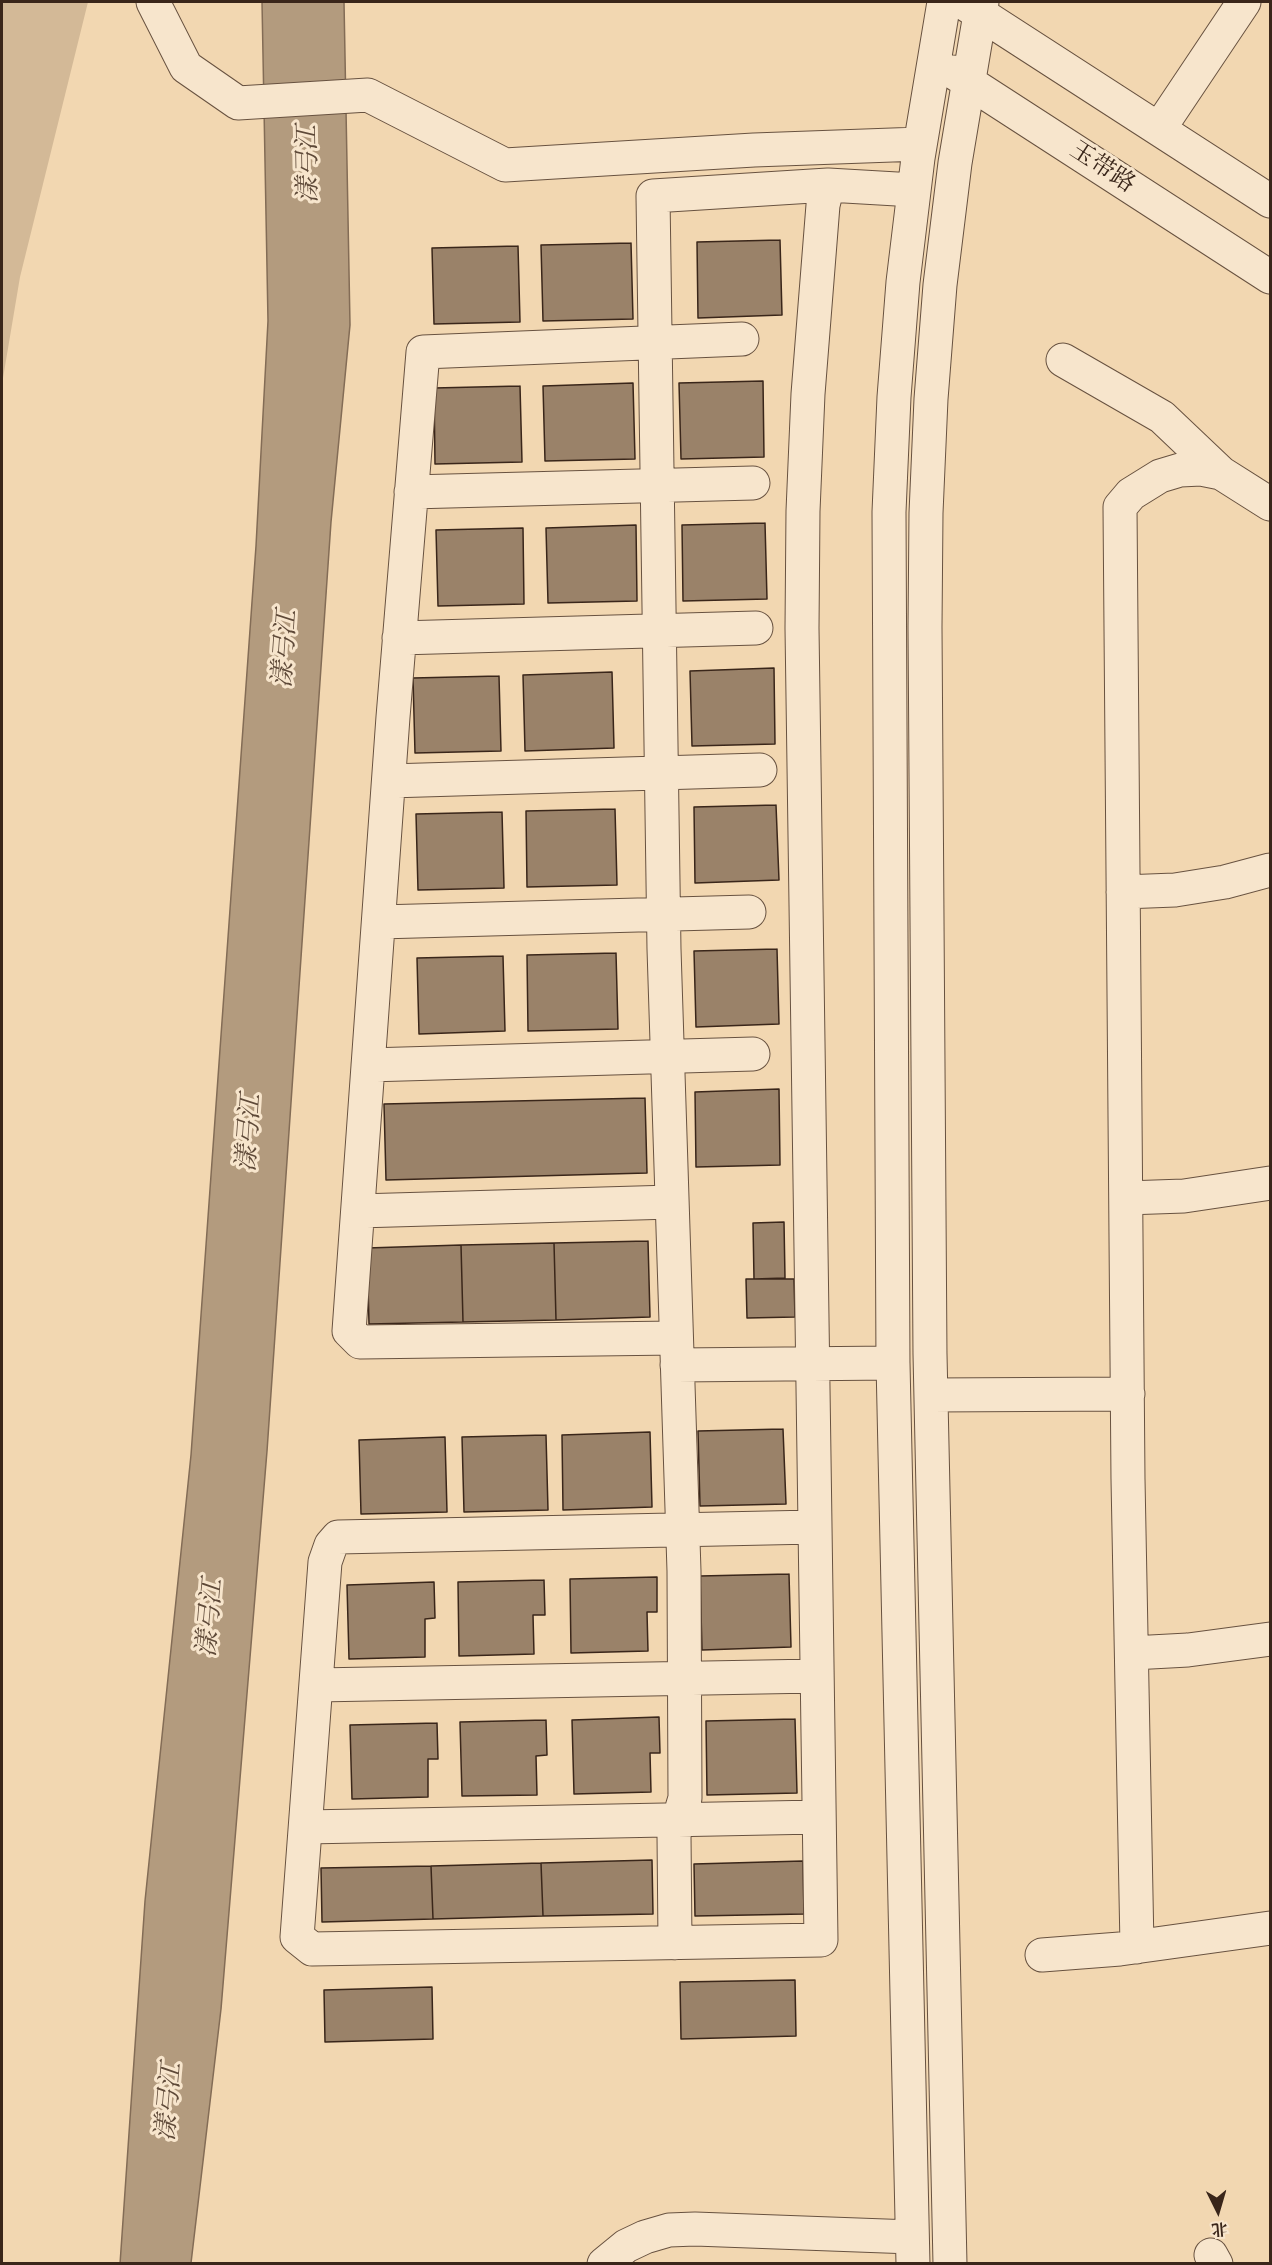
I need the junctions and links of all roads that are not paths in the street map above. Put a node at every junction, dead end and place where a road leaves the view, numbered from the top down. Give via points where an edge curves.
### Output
1 (153, 2) edge
2 (944, 2) edge
3 (1244, 2) edge
4 (974, 6) edge
5 (934, 59) junction
6 (968, 82) junction
7 (1159, 129) junction
8 (920, 144) junction
9 (828, 186) junction
10 (914, 190) junction
11 (1270, 201) edge
12 (1270, 277) edge
13 (742, 339) dead end
14 (656, 343) junction
15 (1062, 360) dead end
16 (1221, 473) junction
17 (753, 483) dead end
18 (657, 485) junction
19 (411, 492) junction
20 (1270, 504) edge
21 (756, 628) dead end
22 (660, 630) junction
23 (399, 638) junction
24 (760, 770) dead end
25 (662, 773) junction
26 (388, 781) junction
27 (1270, 870) edge
28 (1123, 892) junction
29 (749, 912) dead end
30 (663, 914) junction
31 (379, 922) junction
32 (753, 1054) dead end
33 (667, 1056) junction
34 (368, 1065) junction
35 (1270, 1183) edge
36 (1126, 1198) junction
37 (672, 1202) junction
38 (358, 1211) junction
39 (676, 1351) junction
40 (893, 1363) junction
41 (813, 1364) junction
42 (1128, 1394) junction
43 (931, 1395) junction
44 (815, 1527) junction
45 (682, 1529) junction
46 (1270, 1639) edge
47 (1132, 1653) junction
48 (817, 1676) junction
49 (684, 1678) junction
50 (316, 1685) junction
51 (819, 1816) junction
52 (678, 1819) junction
53 (306, 1827) junction
54 (1270, 1928) edge
55 (675, 1943) junction
56 (1137, 1947) junction
57 (1042, 1954) dead end
58 (913, 2250) edge
59 (604, 2264) edge
60 (950, 2264) edge

1 - 8 street via 186,67 238,103 368,95 505,165
2 - 5 street
3 - 7 street
4 - 6 street
4 - 7 street
5 - 6 street, 玉带路
5 - 8 street
6 - 12 street, 玉带路
6 - 43 street via 940,285 926,513
7 - 11 street
8 - 10 street
9 - 10 street
9 - 14 street via 653,196
9 - 41 street via 808,394 802,523
10 - 40 street via 894,397 889,512
13 - 14 street
14 - 18 street
14 - 19 street via 423,352
15 - 16 street via 1162,417
16 - 20 street
16 - 28 street via 1180,470 1160,476 1131,494 1120,507
17 - 18 street
18 - 19 street
18 - 22 street
19 - 23 street
21 - 22 street
22 - 23 street
22 - 25 street
23 - 26 street
24 - 25 street
25 - 26 street
25 - 30 street
26 - 31 street
27 - 28 street via 1174,890
28 - 36 street
29 - 30 street
30 - 31 street
30 - 33 street
31 - 34 street
32 - 33 street
33 - 34 street
33 - 37 street
34 - 38 street
35 - 36 street via 1184,1196
36 - 42 street
37 - 38 street
37 - 39 street
38 - 39 street via 349,1331 360,1342
39 - 41 street
39 - 45 street
40 - 41 street
40 - 58 street
41 - 44 street
42 - 43 street
42 - 47 street
43 - 60 street
44 - 45 street
44 - 48 street
45 - 49 street
45 - 50 street via 338,1537 325,1562
46 - 47 street
47 - 56 street
48 - 49 street
48 - 51 street
49 - 50 street
49 - 52 street via 685,1798
50 - 53 street
51 - 52 street
51 - 55 street via 821,1940
52 - 53 street
52 - 55 street via 674,1834
53 - 55 street via 297,1936 312,1949
54 - 56 street
56 - 57 street
58 - 59 street via 706,2229 669,2230 645,2236

